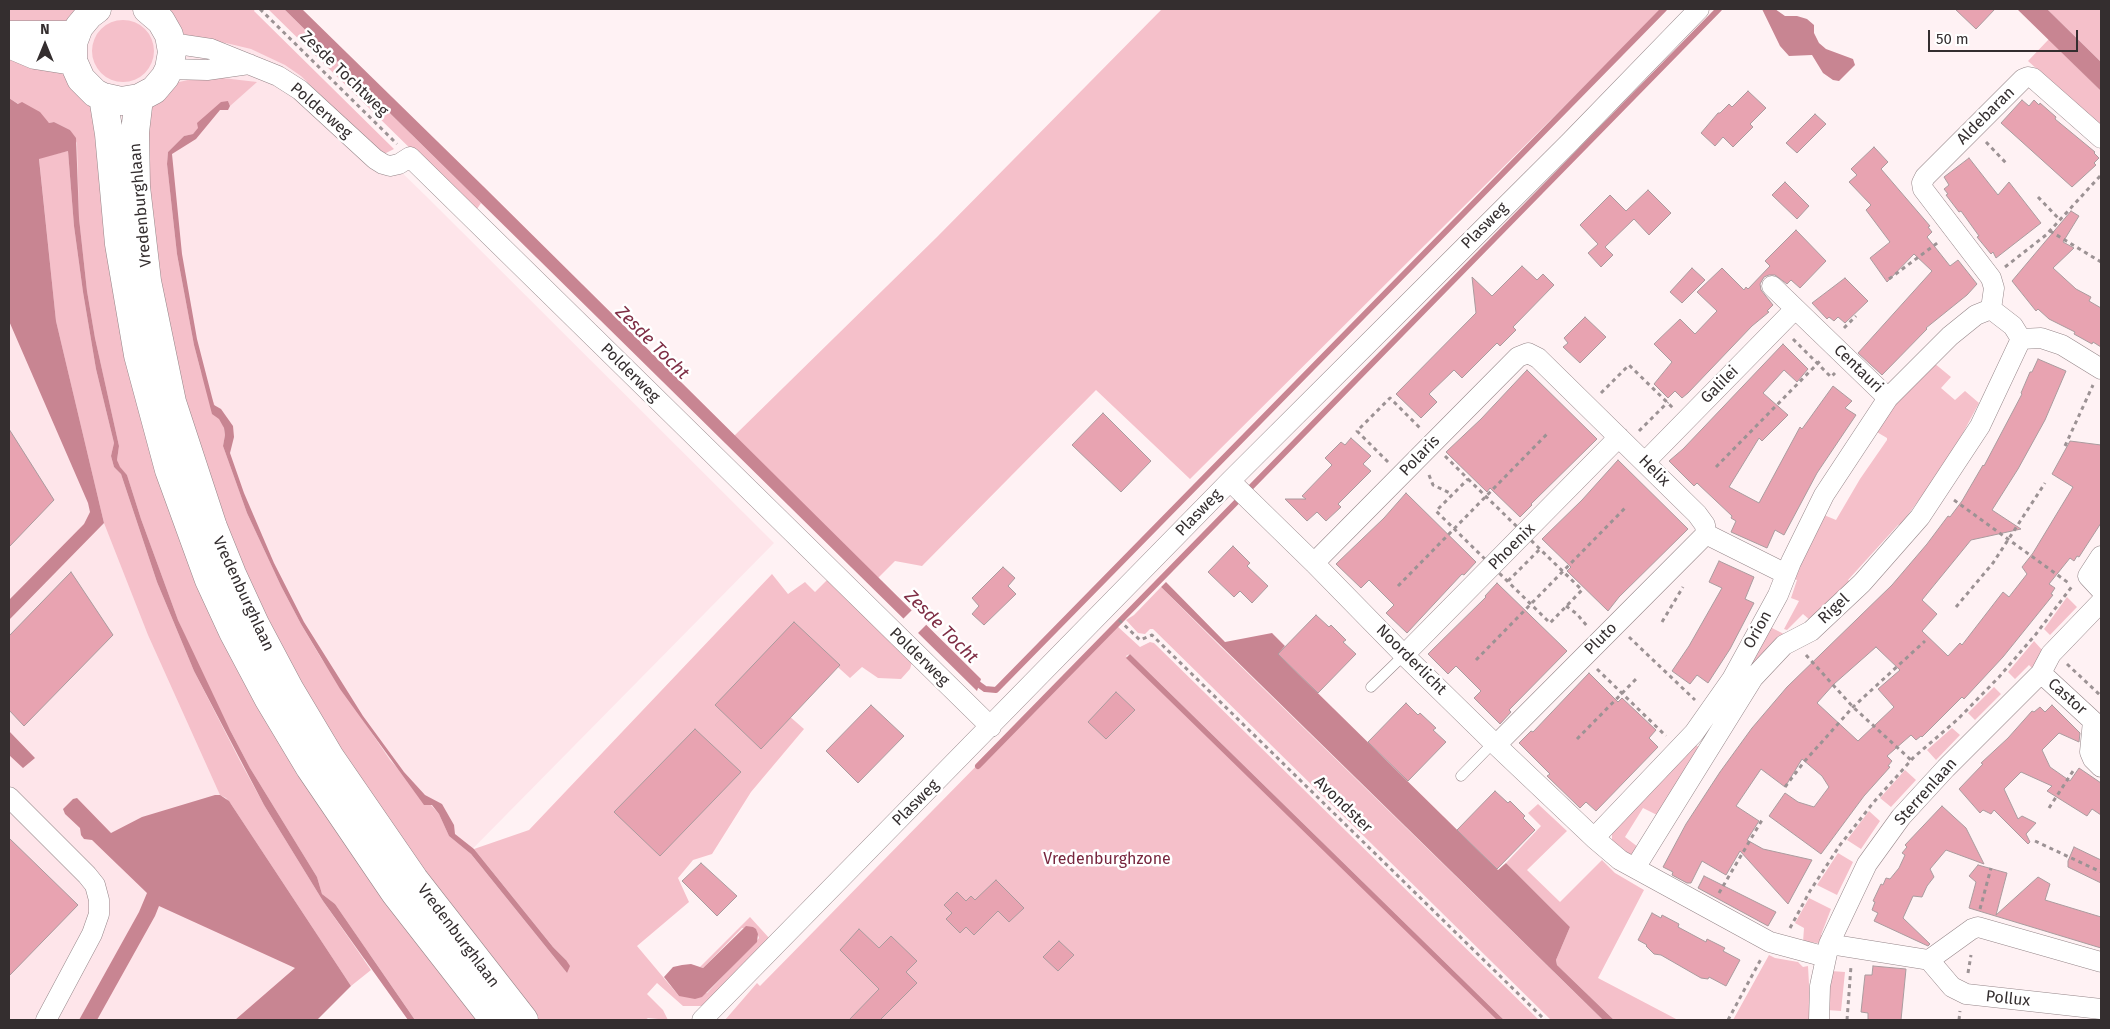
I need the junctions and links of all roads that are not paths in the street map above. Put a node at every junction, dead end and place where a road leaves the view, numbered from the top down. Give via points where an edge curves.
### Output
1 (97, 9) edge
2 (147, 9) edge
3 (1699, 9) edge
4 (9, 34) edge
5 (9, 44) edge
6 (74, 48) junction
7 (170, 56) junction
8 (103, 97) junction
9 (139, 98) junction
10 (2101, 138) edge
11 (1772, 286) dead end
12 (1795, 309) junction
13 (1991, 309) junction
14 (2021, 339) junction
15 (1528, 353) joint
16 (2100, 369) edge
17 (1888, 398) junction
18 (1623, 441) junction
19 (1645, 462) junction
20 (1230, 481) junction
21 (1706, 534) junction
22 (2101, 556) edge
23 (1314, 563) junction
24 (1786, 574) junction
25 (2087, 584) edge
26 (2101, 602) edge
27 (1404, 655) junction
28 (2041, 673) junction
29 (1371, 688) dead end
30 (2097, 719) edge
31 (991, 727) junction
32 (1495, 744) junction
33 (2097, 763) edge
34 (1461, 776) dead end
35 (9, 798) edge
36 (1594, 838) junction
37 (1635, 868) junction
38 (1827, 950) junction
39 (1929, 960) junction
40 (2101, 962) edge
41 (2101, 1009) edge
42 (46, 1020) edge
43 (494, 1020) edge
44 (524, 1020) edge
45 (702, 1020) edge
46 (1819, 1020) edge

1 - 6 street via 83,21
2 - 7 street via 166,27
3 - 20 street, Plasweg
4 - 6 street
5 - 6 street via 35,55
6 - 8 street via 81,79 94,93
7 - 9 street via 160,84
7 - 31 street, Polderweg via 207,70 251,64 300,90 375,159 390,166 410,157
8 - 9 street via 121,101
8 - 43 street, Vredenburghlaan via 120,254 138,355 169,470 210,580 242,649 310,768 395,893
9 - 44 street, Vredenburghlaan via 135,132 136,187 147,282 172,402 213,528 232,574 290,690 330,757 414,879
10 - 13 street, Aldebaran via 2028,77 1925,177 1922,189 1991,278 1994,288
11 - 12 street, Centauri
12 - 17 street, Centauri
12 - 19 street, Galilei
13 - 14 street via 2012,326
13 - 17 street, Centauri via 1976,315 1950,336
14 - 16 street via 2041,338 2062,345
14 - 37 street, Rigel via 1980,426 1920,518 1862,583 1811,631 1784,645 1753,678
15 - 18 street, Helix via 1538,358
15 - 23 street, Polaris via 1518,357
17 - 24 street, Orion via 1824,495
18 - 19 street, Helix
18 - 27 street, Phoenix
19 - 21 street, Helix via 1697,514 1705,525
20 - 23 street, Noorderlicht
20 - 31 street, Plasweg
21 - 24 street
21 - 32 street, Pluto
22 - 25 street
23 - 27 street, Noorderlicht
24 - 36 street, Orion via 1732,679 1708,713 1679,749
26 - 28 street, Sterrenlaan via 2054,651
27 - 29 lane
27 - 32 street, Noorderlicht
28 - 30 street, Castor
28 - 38 street, Sterrenlaan via 1901,817 1867,864
30 - 33 street, Castor via 2090,752
31 - 45 street, Plasweg
32 - 34 lane
32 - 36 street, Noorderlicht
35 - 42 street via 87,875 99,900 99,914 92,934
36 - 37 street
37 - 38 street via 1777,944
38 - 39 street via 1853,947
38 - 46 street, Sterrenlaan via 1820,986
39 - 40 street via 1978,928
39 - 41 street, Pollux via 1952,987 1966,994

